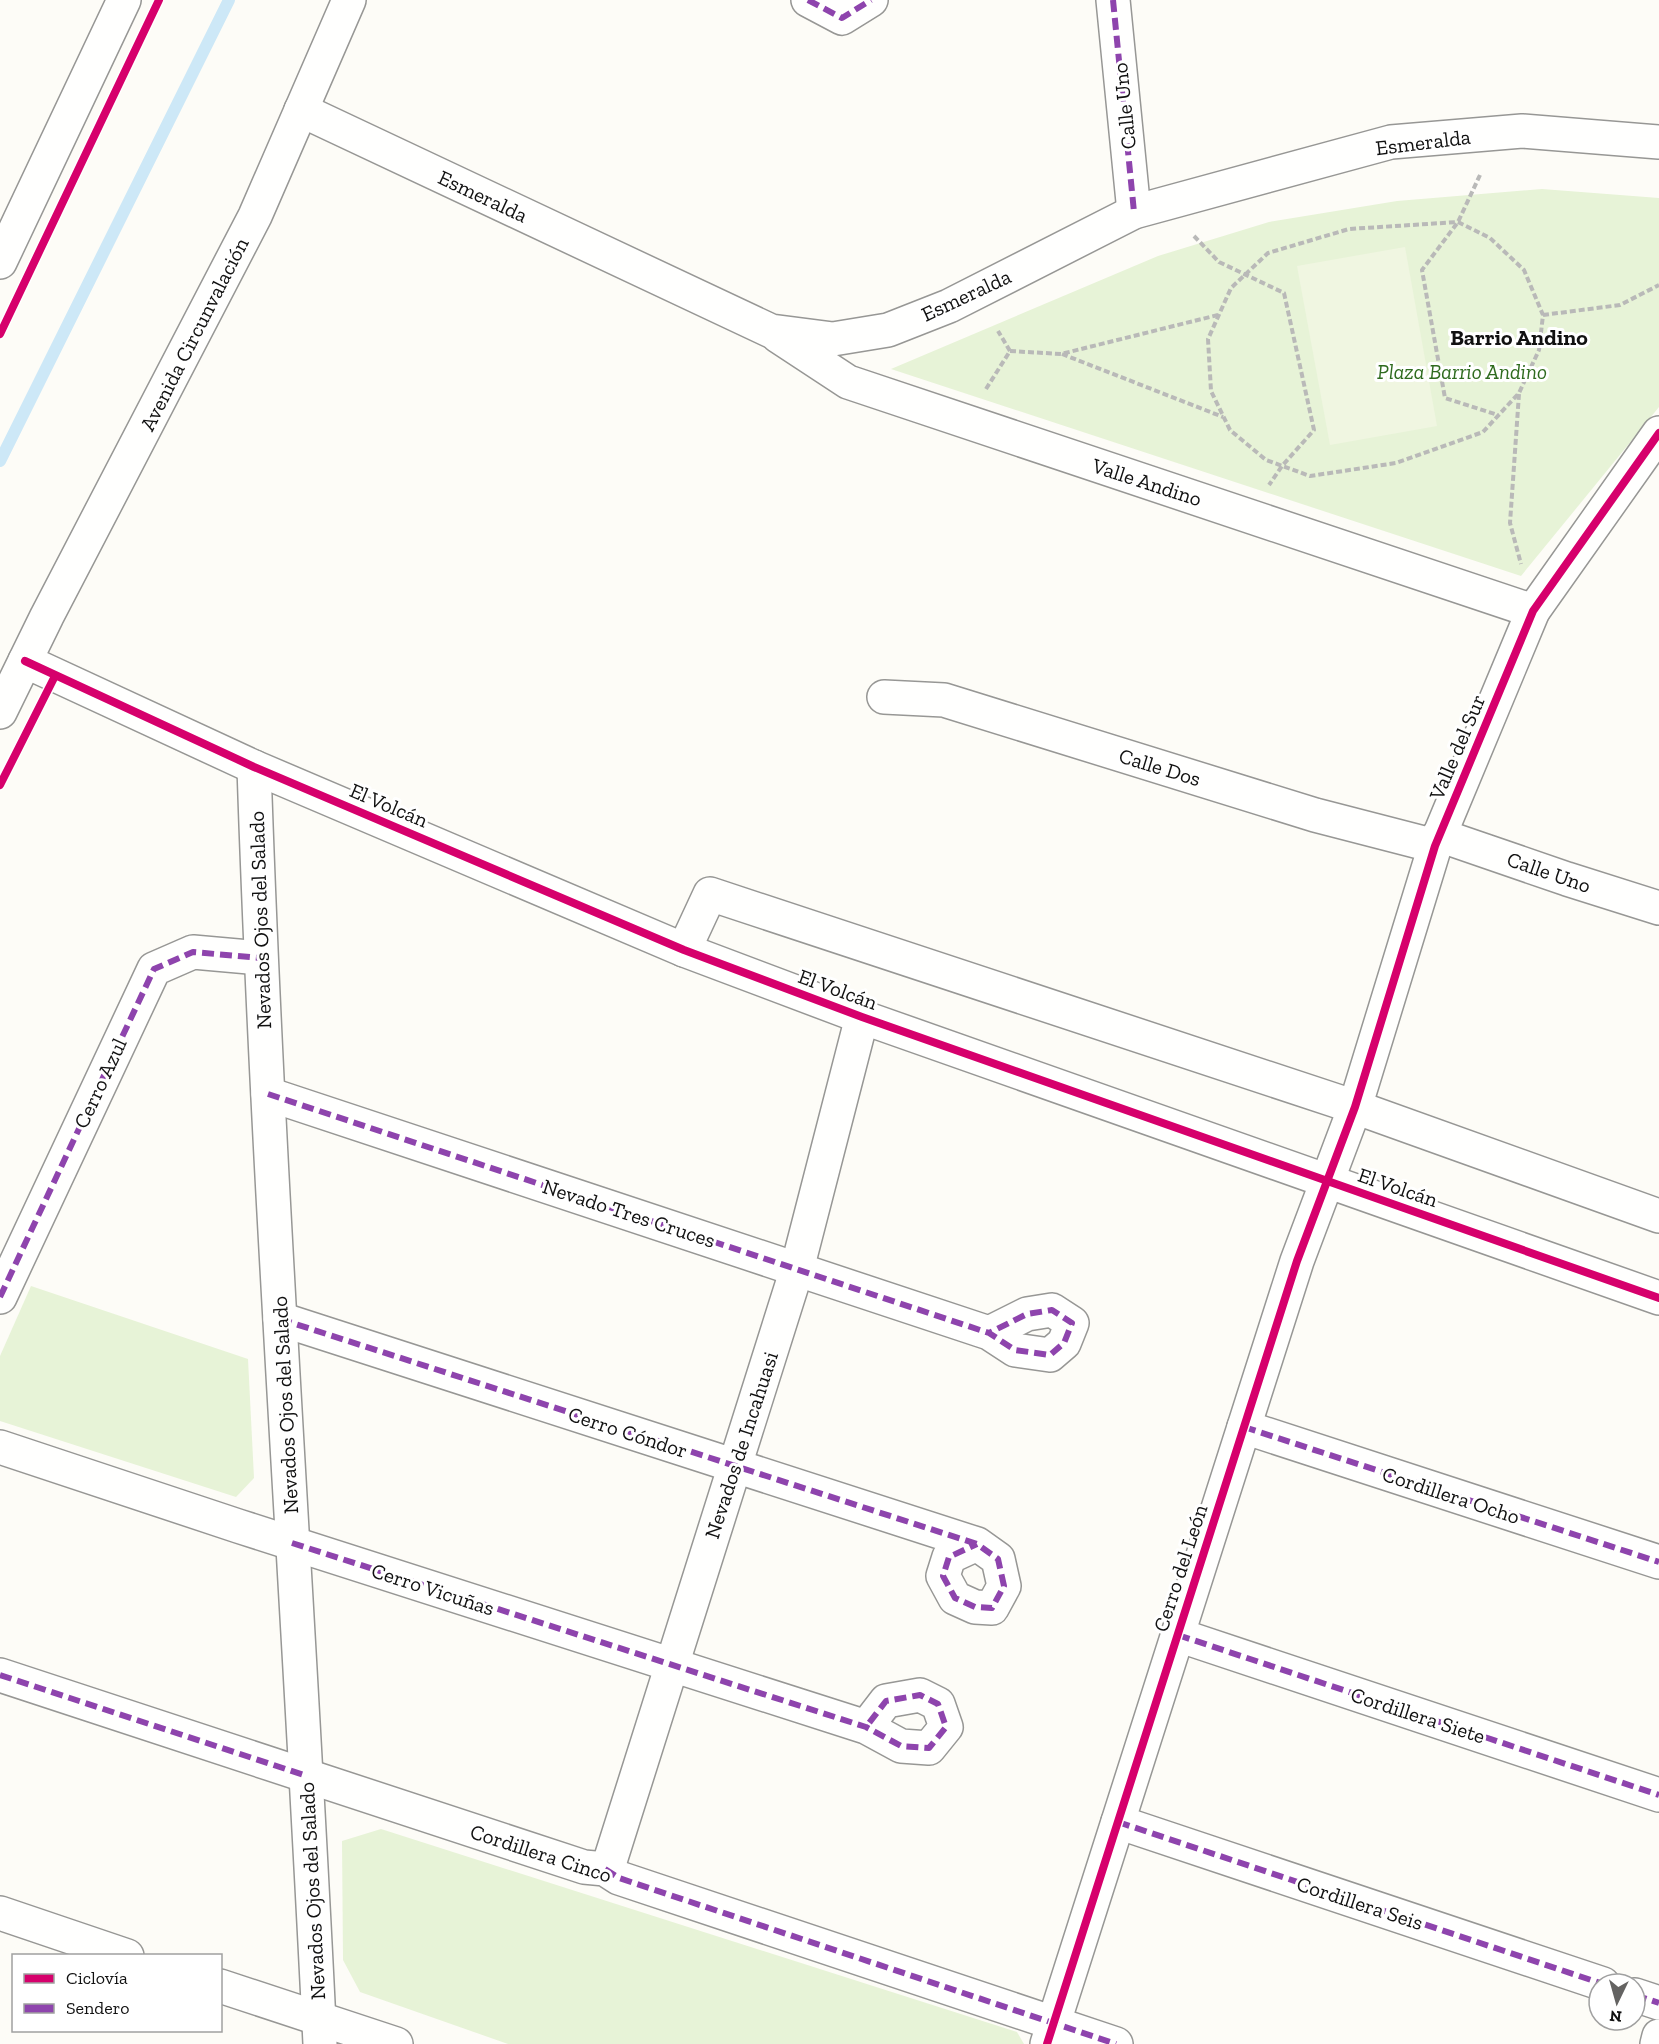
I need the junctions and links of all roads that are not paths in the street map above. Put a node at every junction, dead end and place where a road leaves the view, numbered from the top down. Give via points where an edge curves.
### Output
1 (124, 0) edge
2 (349, 0) edge
3 (808, 0) edge
4 (871, 0) edge
5 (1113, 0) edge
6 (301, 110) junction
7 (1659, 142) edge
8 (1134, 213) junction
9 (0, 262) edge
10 (771, 331) junction
11 (1659, 433) edge
12 (1533, 611) junction
13 (25, 661) junction
14 (884, 697) dead end
15 (0, 712) edge
16 (254, 767) junction
17 (1437, 840) junction
18 (1659, 908) edge
19 (684, 950) junction
20 (261, 958) junction
21 (862, 1017) junction
22 (268, 1094) junction
23 (1355, 1107) junction
24 (1326, 1181) junction
25 (1659, 1216) edge
26 (797, 1269) junction
27 (0, 1297) edge
28 (1659, 1298) edge
29 (280, 1319) junction
30 (989, 1333) dead end
31 (1244, 1427) junction
32 (0, 1447) edge
33 (735, 1466) junction
34 (292, 1543) junction
35 (977, 1544) dead end
36 (1659, 1562) edge
37 (1178, 1635) junction
38 (672, 1665) junction
39 (0, 1675) edge
40 (867, 1728) dead end
41 (307, 1776) junction
42 (1659, 1795) edge
43 (1118, 1822) junction
44 (605, 1869) junction
45 (0, 1913) edge
46 (121, 1954) edge
47 (1587, 1979) edge
48 (222, 1987) edge
49 (319, 2031) edge
50 (1050, 2034) edge
51 (1659, 2036) edge
52 (396, 2044) edge
53 (1116, 2044) edge
54 (1656, 2044) edge

1 - 9 street
2 - 6 street, Avenida Circunvalación
3 - 4 street via 842,18
5 - 8 street, Calle Uno
6 - 10 street, Esmeralda
6 - 13 street, Avenida Circunvalación via 255,216
7 - 8 street, Esmeralda via 1522,131 1391,142
8 - 10 street, Esmeralda via 949,306 888,330 833,339
10 - 12 street, Valle Andino via 848,382
11 - 12 street, Valle del Sur
12 - 17 street, Valle del Sur
13 - 15 street, Avenida Circunvalación
13 - 16 street, El Volcán
14 - 17 street, Calle Dos via 944,700 1315,815
16 - 19 street, El Volcán
16 - 20 street, Nevados Ojos del Salado
17 - 18 street, Calle Uno
17 - 23 street, Valle del Sur
19 - 21 street, El Volcán
19 - 23 street via 710,894
20 - 22 street, Nevados Ojos del Salado
20 - 27 street, Cerro Azul via 193,952 154,969
21 - 24 street, El Volcán
21 - 26 street, Nevados de Incahuasi
22 - 26 street, Nevado Tres Cruces
22 - 29 street, Nevados Ojos del Salado
23 - 24 street, Cerro del León
23 - 25 street
24 - 28 street, El Volcán
24 - 31 street, Cerro del León
26 - 30 street, Nevado Tres Cruces
26 - 33 street, Nevados de Incahuasi
29 - 33 street, Cerro Cóndor
29 - 34 street, Nevados Ojos del Salado
31 - 36 street, Cordillera Ocho
31 - 37 street, Cerro del León
32 - 34 street, Cerro Vicuñas
33 - 35 street, Cerro Cóndor
33 - 38 street, Nevados de Incahuasi
34 - 38 street, Cerro Vicuñas
34 - 41 street, Nevados Ojos del Salado
37 - 42 street, Cordillera Siete
37 - 43 street, Cerro del León
38 - 40 street, Cerro Vicuñas
38 - 44 street, Nevados de Incahuasi
39 - 41 street, Cordillera Cinco
41 - 44 street, Cordillera Cinco via 584,1867
41 - 49 street, Nevados Ojos del Salado
43 - 47 street, Cordillera Seis
43 - 50 street, Cerro del León
44 - 50 street, Cordillera Cinco via 619,1878
45 - 46 street
48 - 49 street
49 - 52 street
50 - 53 street, Cordillera Cinco
51 - 54 street

